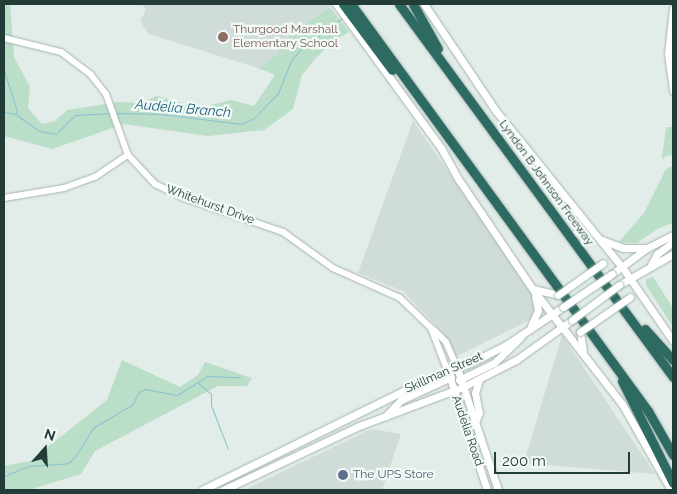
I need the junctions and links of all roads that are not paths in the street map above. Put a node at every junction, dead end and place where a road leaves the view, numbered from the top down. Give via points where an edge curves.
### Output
1 (336, 4) edge
2 (343, 4) edge
3 (350, 4) edge
4 (399, 4) edge
5 (414, 4) edge
6 (424, 4) edge
7 (673, 10) edge
8 (4, 38) edge
9 (451, 74) junction
10 (414, 90) junction
11 (673, 91) edge
12 (128, 155) junction
13 (4, 198) edge
14 (673, 235) edge
15 (601, 241) junction
16 (673, 242) edge
17 (647, 248) junction
18 (673, 254) edge
19 (651, 265) junction
20 (622, 267) junction
21 (630, 279) junction
22 (534, 290) junction
23 (619, 302) junction
24 (647, 304) junction
25 (552, 314) junction
26 (431, 328) junction
27 (562, 328) junction
28 (527, 330) junction
29 (673, 341) edge
30 (585, 357) junction
31 (673, 360) edge
32 (457, 368) junction
33 (620, 374) junction
34 (448, 376) junction
35 (673, 377) edge
36 (460, 378) junction
37 (479, 380) junction
38 (463, 388) junction
39 (453, 391) junction
40 (386, 416) junction
41 (475, 423) junction
42 (673, 455) edge
43 (673, 483) edge
44 (202, 490) edge
45 (223, 490) edge
46 (487, 490) edge
47 (498, 490) edge
48 (671, 490) edge

1 - 22 main road via 442,148 459,180
2 - 10 highway via 403,83
3 - 10 highway
4 - 9 highway, Lyndon B Johnson Freeway
5 - 9 highway
6 - 15 main road via 496,111
7 - 11 main road via 668,48
8 - 12 street, Whitehurst Drive via 40,45 72,58 102,87
9 - 23 highway, Lyndon B Johnson Freeway
10 - 33 highway
12 - 13 street via 96,177 64,188
12 - 26 street, Whitehurst Drive via 155,184 184,198 284,232 333,268 400,298
14 - 17 main road, Skillman Street
15 - 17 main road via 614,246
15 - 20 main road
15 - 22 main road, bridge via 603,262 558,295
16 - 19 main road via 657,254
17 - 20 main road, Skillman Street
18 - 19 main road, Skillman Street
19 - 21 main road, Skillman Street
20 - 21 main road
20 - 25 main road, Skillman Street, bridge
21 - 24 main road
21 - 27 main road, Skillman Street, bridge
22 - 25 main road
22 - 28 main road via 538,310
23 - 31 highway
23 - 35 highway, Lyndon B Johnson Freeway
24 - 29 main road
24 - 30 main road, bridge via 630,297 580,332
25 - 27 main road
25 - 28 main road, Skillman Street
26 - 32 street, Whitehurst Drive via 446,342
26 - 34 street, Whitehurst Drive
27 - 30 main road
27 - 37 main road, Skillman Street via 516,360
28 - 32 main road, Skillman Street
28 - 36 main road via 509,352 494,363
30 - 48 main road via 622,404
32 - 34 main road
32 - 36 main road, Audelia Road
33 - 42 highway via 648,411
33 - 43 highway via 626,394
34 - 39 main road, Audelia Road
34 - 40 main road via 401,400
34 - 44 main road, Skillman Street
36 - 38 main road, Audelia Road
36 - 39 main road
37 - 38 main road, Skillman Street
37 - 41 main road via 475,393 479,413
38 - 39 main road, Skillman Street
38 - 41 main road, Audelia Road
39 - 40 main road, Skillman Street
39 - 46 main road, Audelia Road
40 - 45 main road, Skillman Street
41 - 47 main road, Audelia Road

